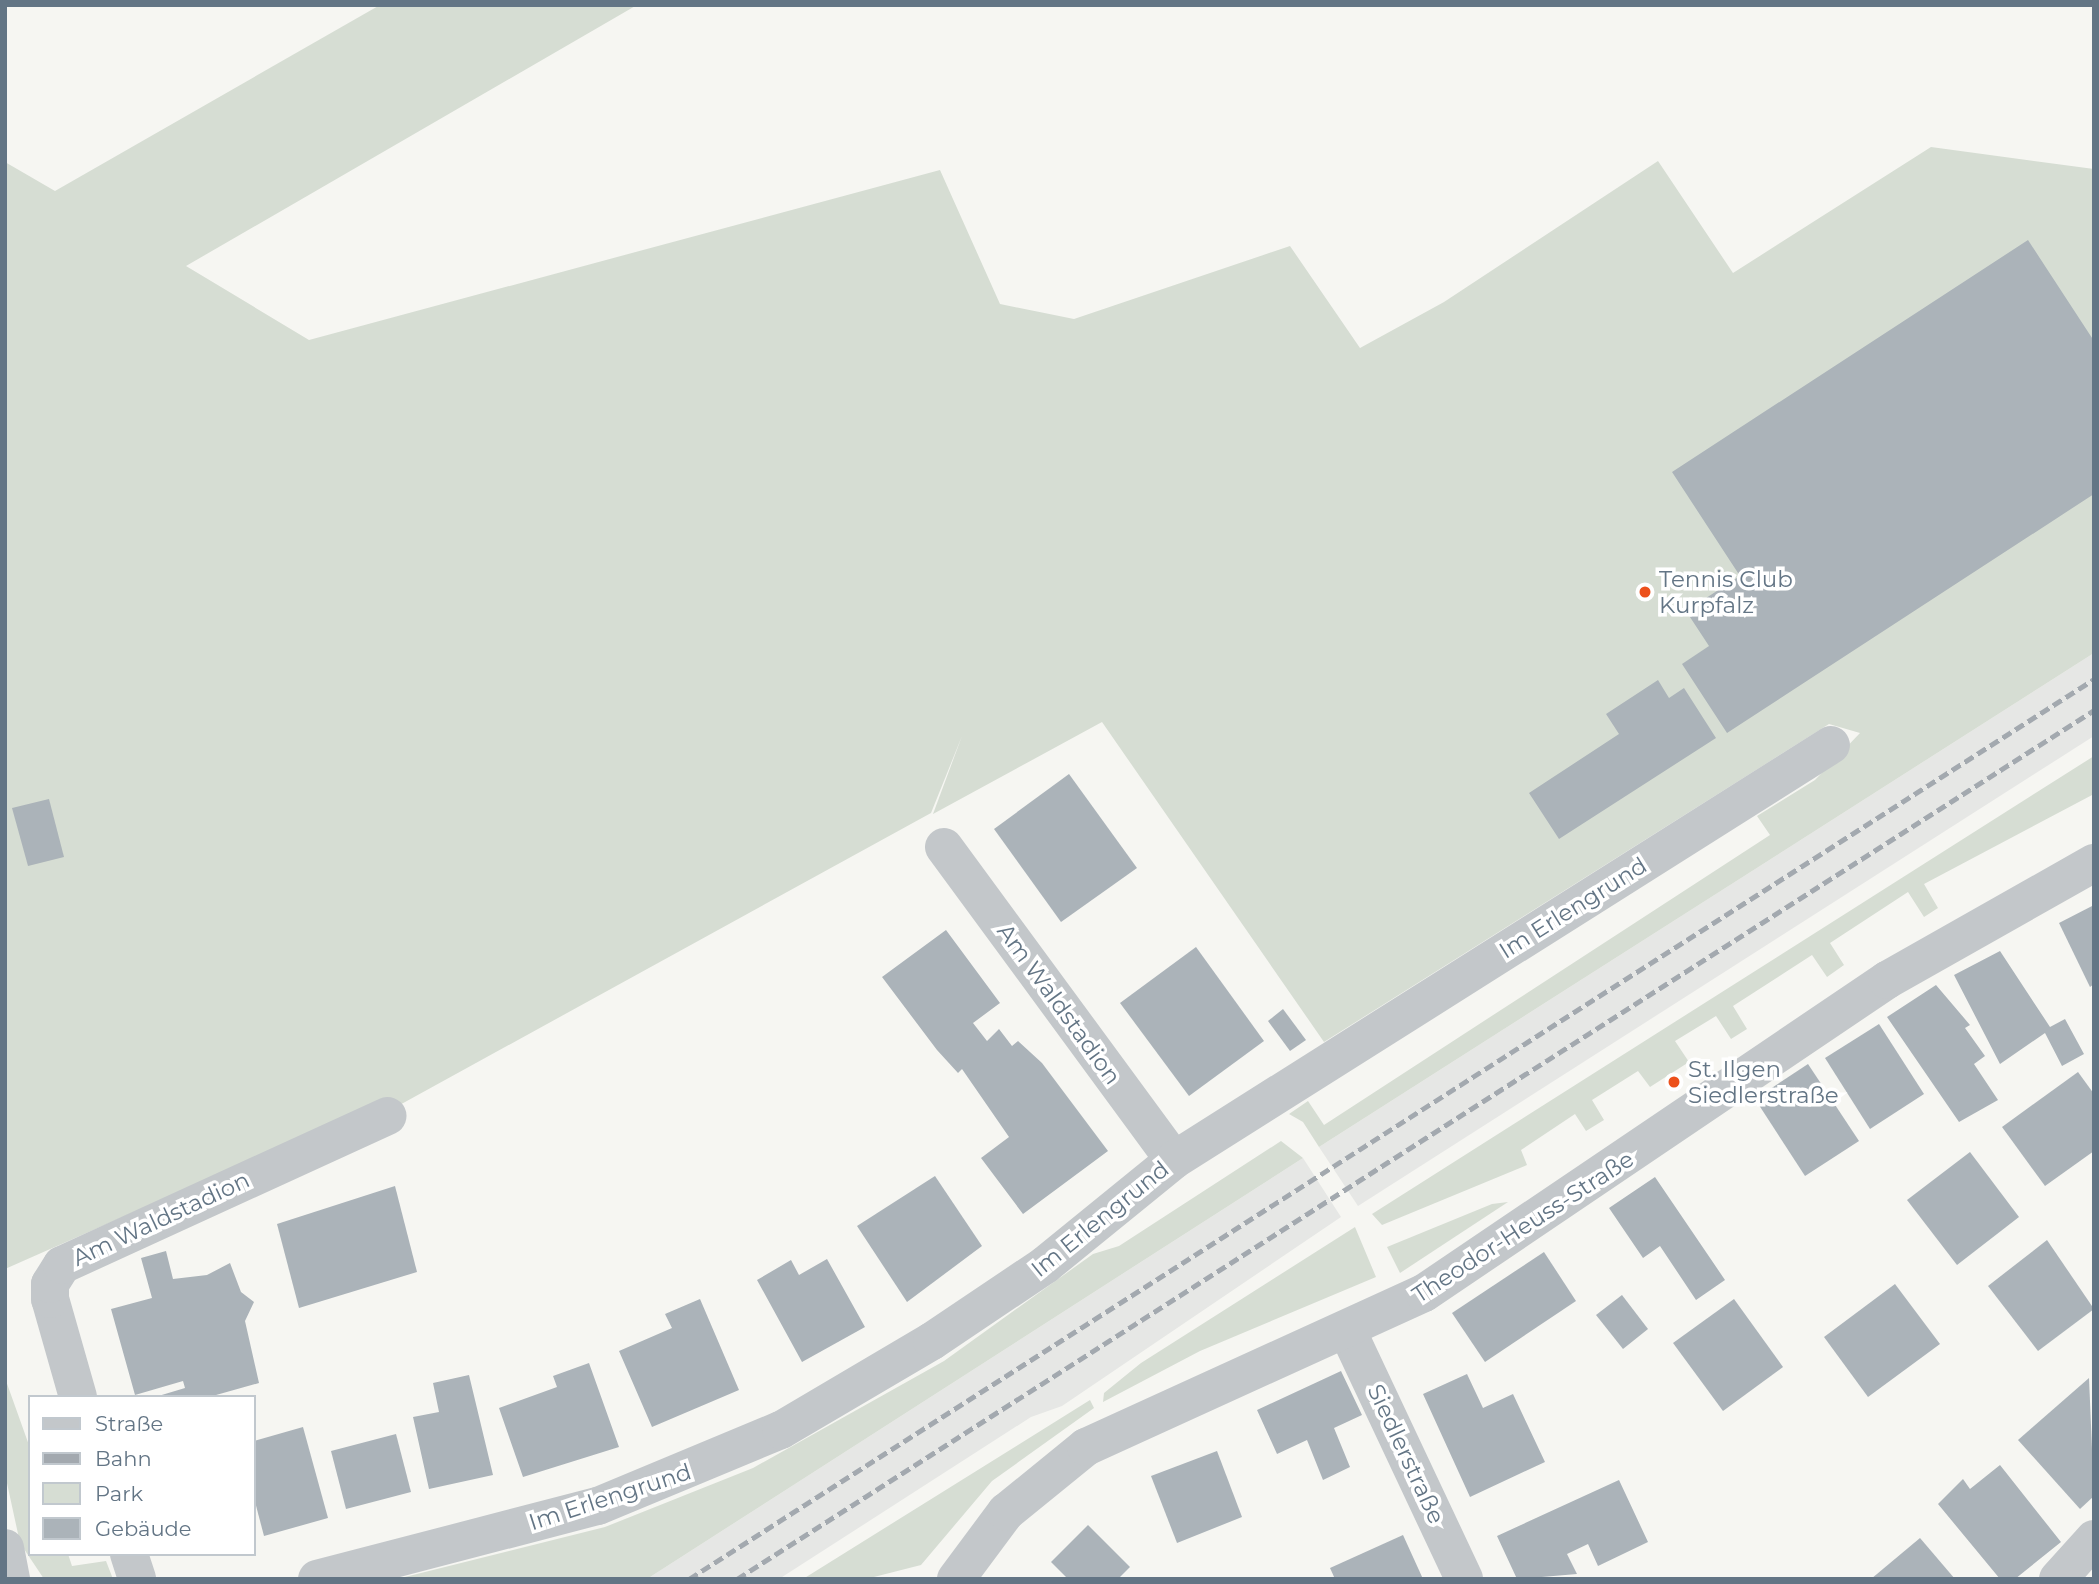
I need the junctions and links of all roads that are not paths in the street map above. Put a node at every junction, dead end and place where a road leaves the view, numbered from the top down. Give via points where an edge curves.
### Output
1 (1831, 745) dead end
2 (944, 847) dead end
3 (2094, 863) edge
4 (387, 1116) dead end
5 (1174, 1160) junction
6 (1347, 1330) junction
7 (77, 1395) edge
8 (2094, 1539) edge
9 (5, 1548) edge
10 (130, 1556) edge
11 (11, 1579) edge
12 (137, 1579) edge
13 (317, 1579) edge
14 (956, 1579) edge
15 (1464, 1579) edge
16 (2058, 1579) edge

1 - 5 street, Im Erlengrund
2 - 5 street, Am Waldstadion
3 - 6 street, Theodor-Heuss-Straße via 1937,948 1474,1263
4 - 7 street, Am Waldstadion via 62,1265 50,1299
5 - 13 street, Im Erlengrund via 1045,1265 932,1342 746,1448 598,1506
6 - 14 street, Theodor-Heuss-Straße via 1086,1447 1006,1512
6 - 15 street, Siedlerstraße
8 - 16 street
9 - 11 street
10 - 12 street

